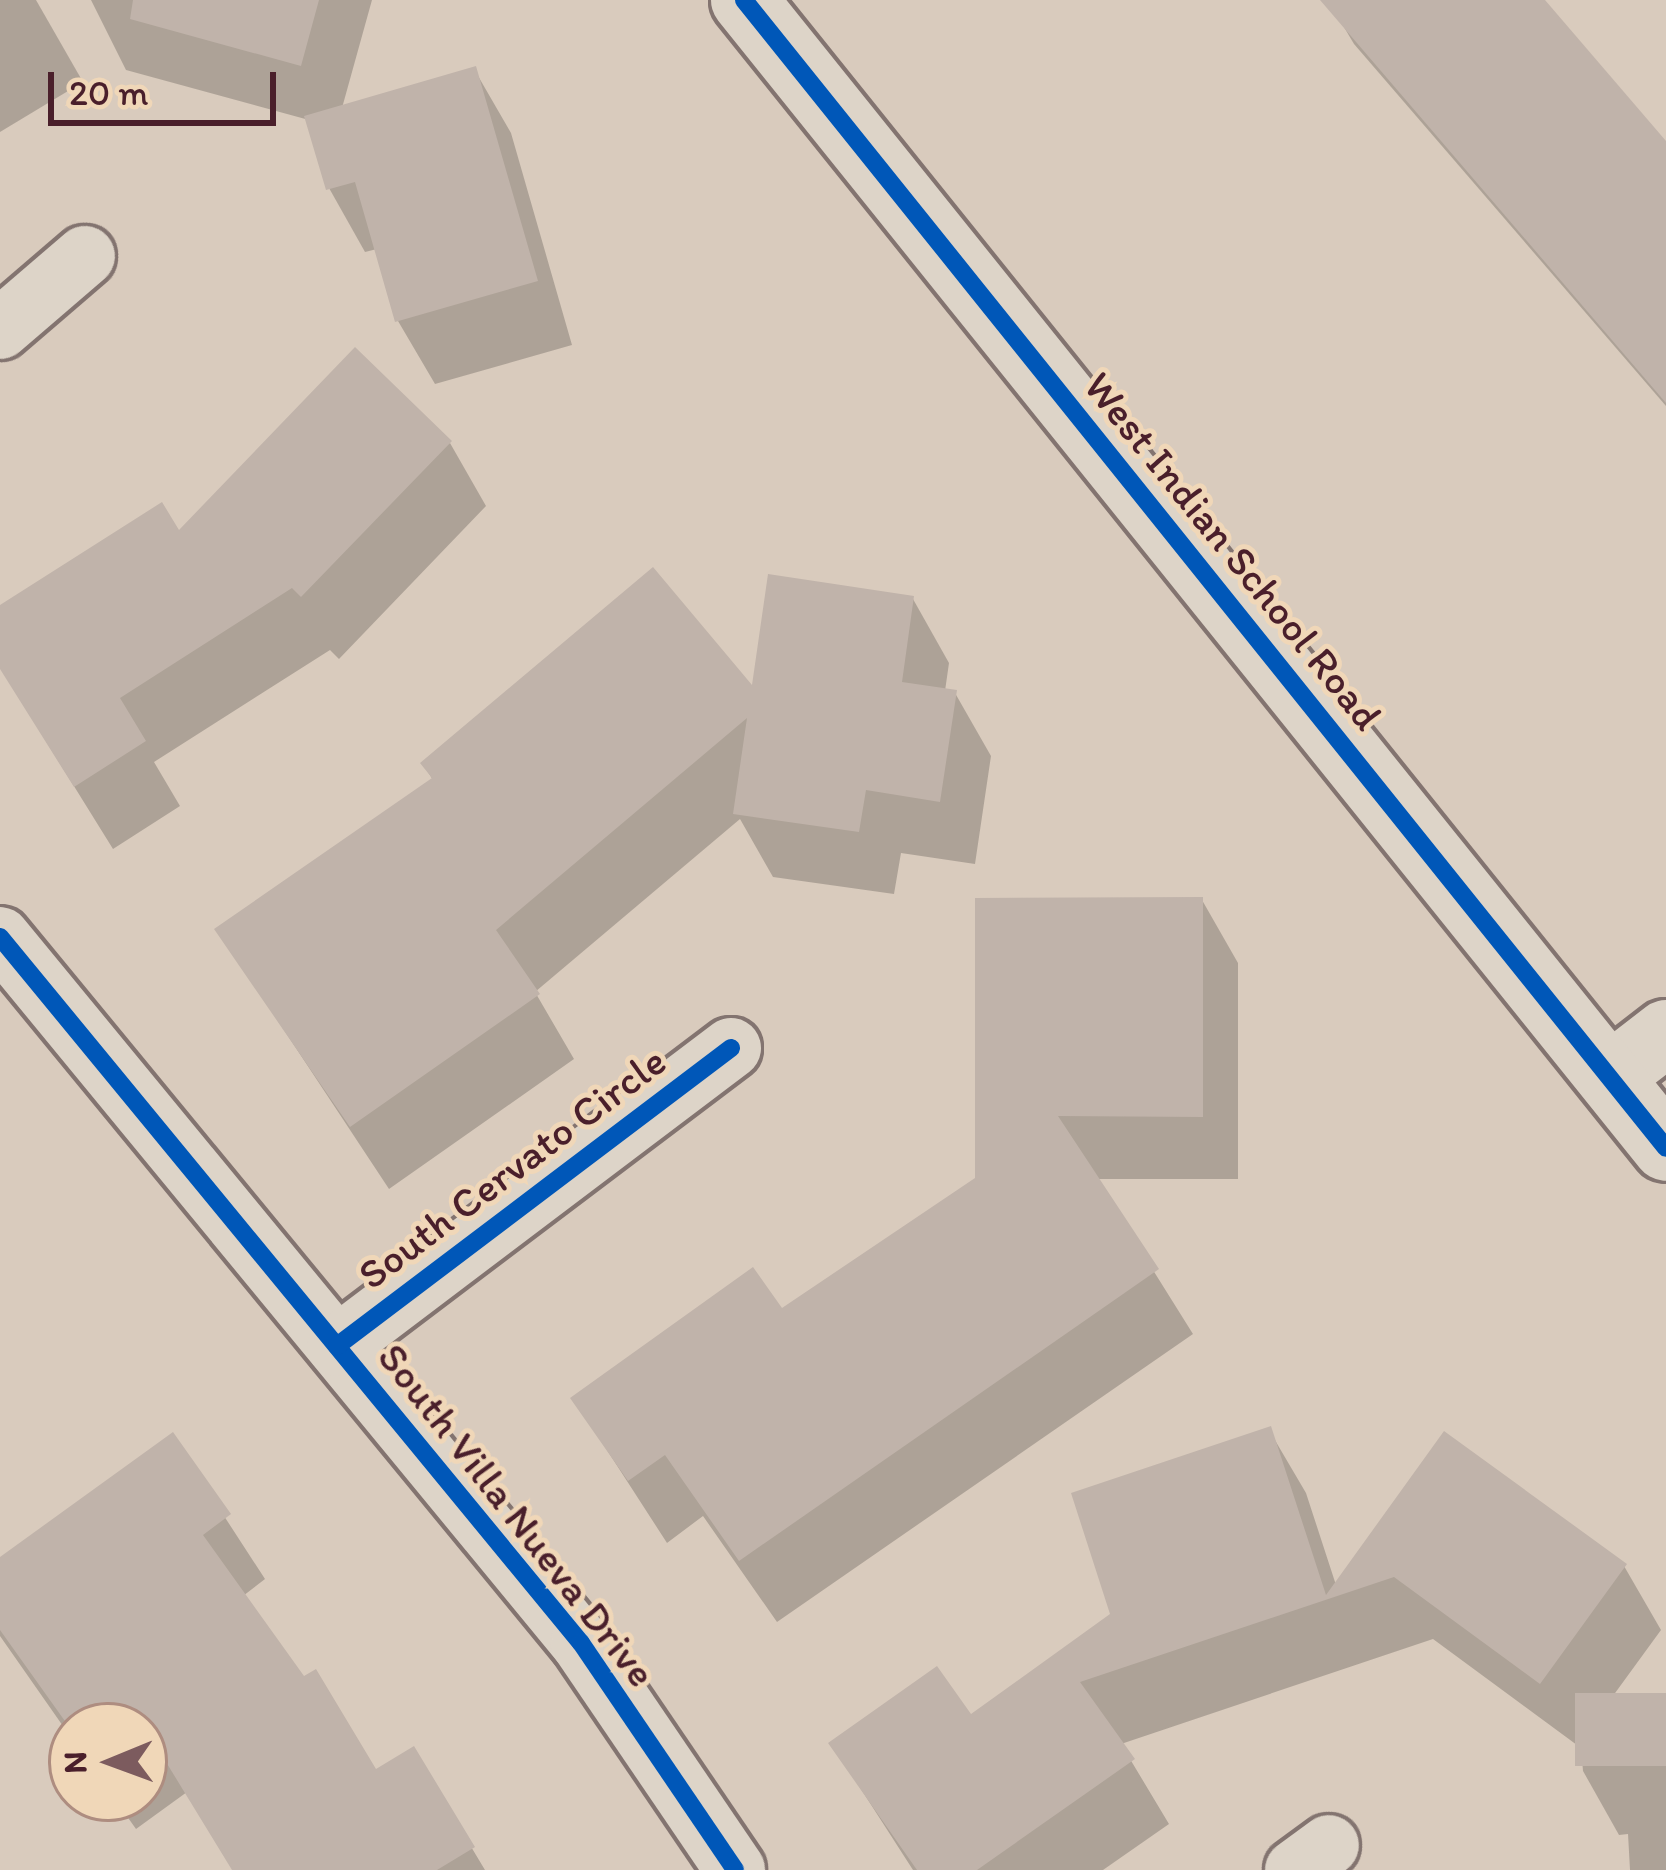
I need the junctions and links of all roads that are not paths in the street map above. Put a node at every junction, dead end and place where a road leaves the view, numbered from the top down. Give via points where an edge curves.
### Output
1 (744, 0) edge
2 (85, 256) dead end
3 (0, 329) edge
4 (0, 938) edge
5 (1666, 1033) edge
6 (731, 1048) dead end
7 (1613, 1074) junction
8 (1666, 1148) edge
9 (337, 1346) junction
10 (735, 1870) edge

1 - 7 main road, West Indian School Road
2 - 3 street
4 - 9 street, South Villa Nueva Drive
5 - 7 main road
6 - 9 street, South Cervato Circle
7 - 8 main road, West Indian School Road
9 - 10 street, South Villa Nueva Drive via 580,1643

